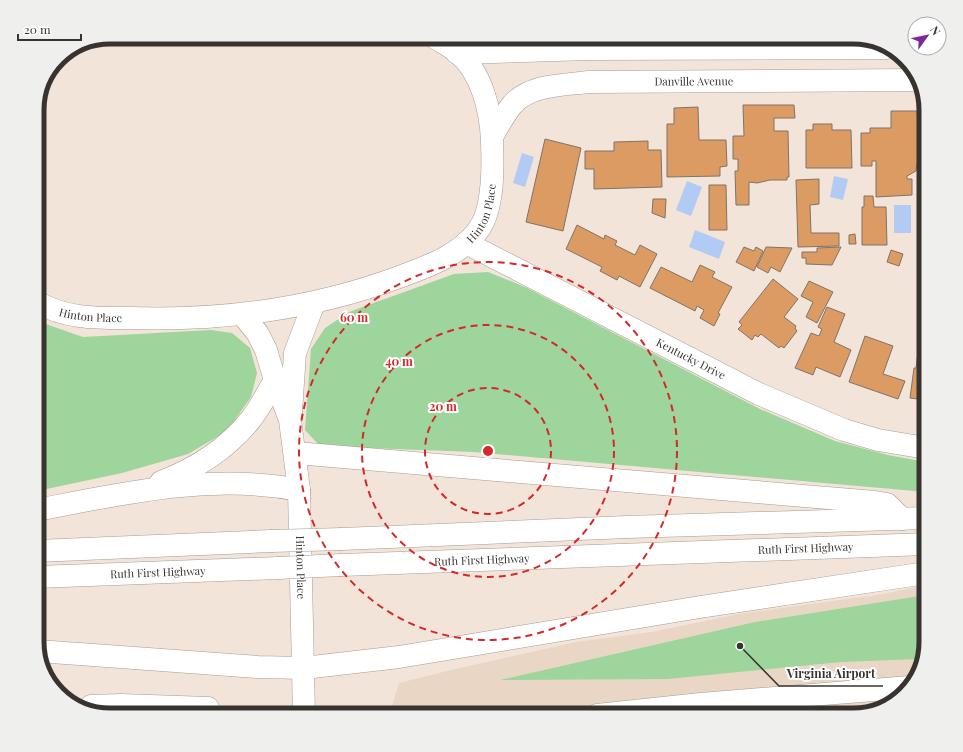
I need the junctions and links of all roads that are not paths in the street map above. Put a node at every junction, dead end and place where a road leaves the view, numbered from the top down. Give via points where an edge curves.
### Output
1 (445, 44) edge
2 (809, 48) junction
3 (874, 48) edge
4 (457, 52) junction
5 (808, 80) junction
6 (911, 80) edge
7 (492, 137) junction
8 (466, 243) junction
9 (314, 303) junction
10 (44, 306) edge
11 (242, 315) junction
12 (275, 380) junction
13 (290, 420) junction
14 (919, 447) edge
15 (296, 453) junction
16 (141, 490) junction
17 (299, 490) junction
18 (44, 509) edge
19 (919, 518) edge
20 (902, 519) junction
21 (919, 544) edge
22 (44, 550) edge
23 (919, 574) edge
24 (44, 577) edge
25 (45, 651) edge
26 (304, 668) junction
27 (901, 688) edge
28 (97, 706) edge
29 (208, 708) dead end
30 (304, 708) edge
31 (711, 708) edge

1 - 4 main road, Hinton Place
2 - 3 main road
2 - 4 main road
2 - 5 main road
4 - 7 main road, Hinton Place via 470,67 481,88 489,111
5 - 6 main road, Danville Avenue
5 - 7 main road, Danville Avenue via 589,82 549,86 527,94 513,104
7 - 8 main road, Hinton Place via 493,169 487,210 480,228
8 - 9 main road, Hinton Place via 423,269
8 - 14 main road, Kentucky Drive via 759,394 844,430 878,440
9 - 11 main road, Hinton Place
9 - 13 main road, Hinton Place via 295,353
10 - 11 main road, Hinton Place via 64,314 100,318 164,319
11 - 12 main road, Hinton Place via 258,334
12 - 13 main road, Hinton Place
12 - 16 main road via 252,419 231,442 206,460 174,477
13 - 15 main road, Hinton Place
15 - 17 main road, Hinton Place
15 - 20 main road via 875,502 887,504
16 - 17 main road via 248,482
16 - 18 main road
17 - 26 main road, Hinton Place
19 - 20 main road
20 - 22 main road, bridge
21 - 24 main road, Ruth First Highway, bridge
23 - 26 main road via 398,657
25 - 26 main road
26 - 30 main road, Hinton Place
27 - 31 main road
28 - 29 main road

